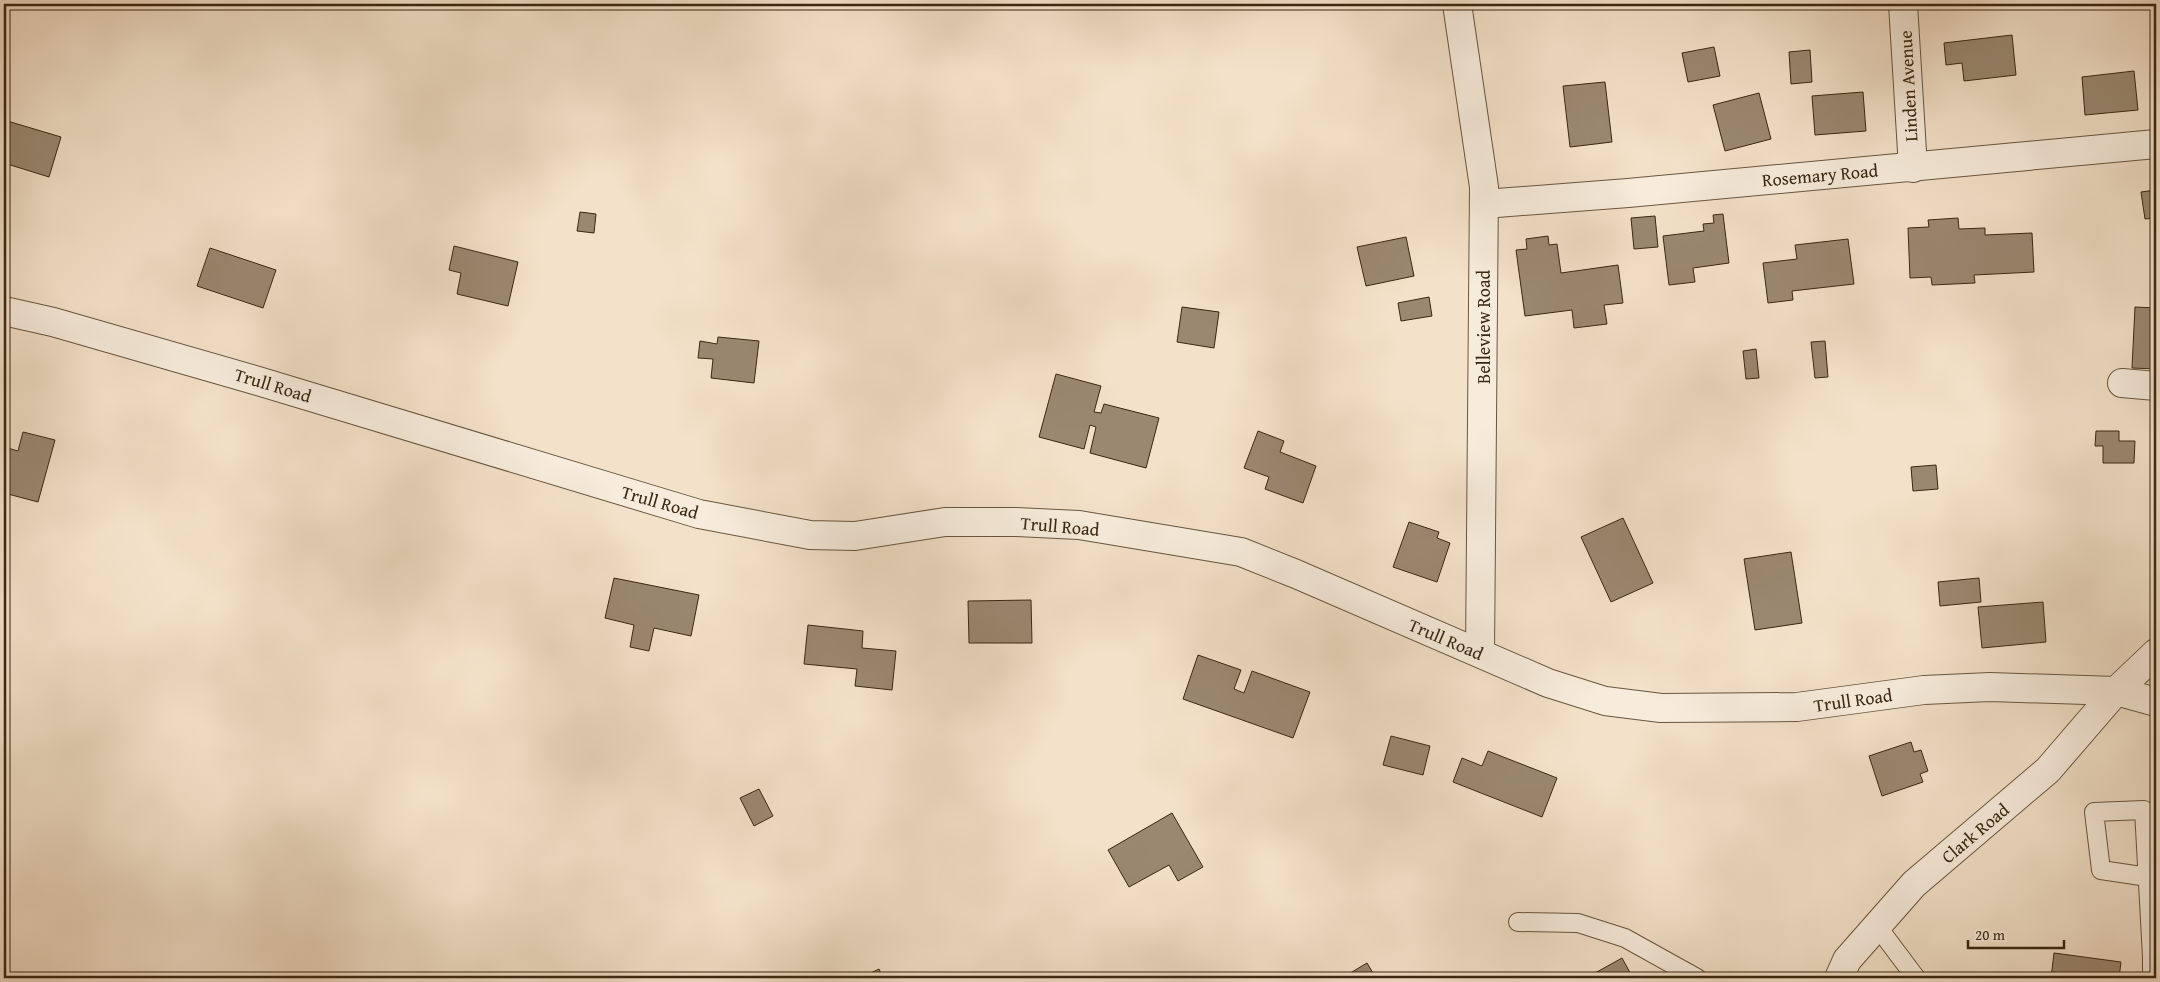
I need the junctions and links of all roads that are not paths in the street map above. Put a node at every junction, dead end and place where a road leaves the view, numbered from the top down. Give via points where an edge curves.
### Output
1 (1456, 4) edge
2 (1903, 4) edge
3 (2156, 144) edge
4 (1913, 168) junction
5 (1484, 204) junction
6 (4, 311) edge
7 (2122, 383) dead end
8 (2156, 386) edge
9 (1480, 653) junction
10 (2156, 653) edge
11 (2116, 691) junction
12 (2156, 702) edge
13 (2148, 877) junction
14 (1518, 922) dead end
15 (1877, 926) junction
16 (2154, 957) edge
17 (1697, 978) edge
18 (1839, 978) edge
19 (1916, 978) edge
20 (2152, 978) edge

1 - 5 street, Belleview Road
2 - 4 street, Linden Avenue
3 - 4 street, Rosemary Road
4 - 5 street, Rosemary Road
5 - 9 street, Belleview Road
6 - 9 street, Trull Road via 54,322 258,381 699,514 810,535 855,536 945,522 1079,525 1240,552
7 - 8 street
9 - 11 street, Trull Road via 1548,683 1605,701 1662,708 1797,707 1924,690 1990,686
10 - 11 street
11 - 12 street, Trull Road
11 - 15 street, Clark Road via 2048,770 1914,884
13 - 13 lane via 2144,810 2094,812 2101,870
13 - 16 lane
14 - 17 lane via 1578,923 1625,938
15 - 18 street, Clark Road via 1847,960
15 - 19 lane
16 - 20 lane

